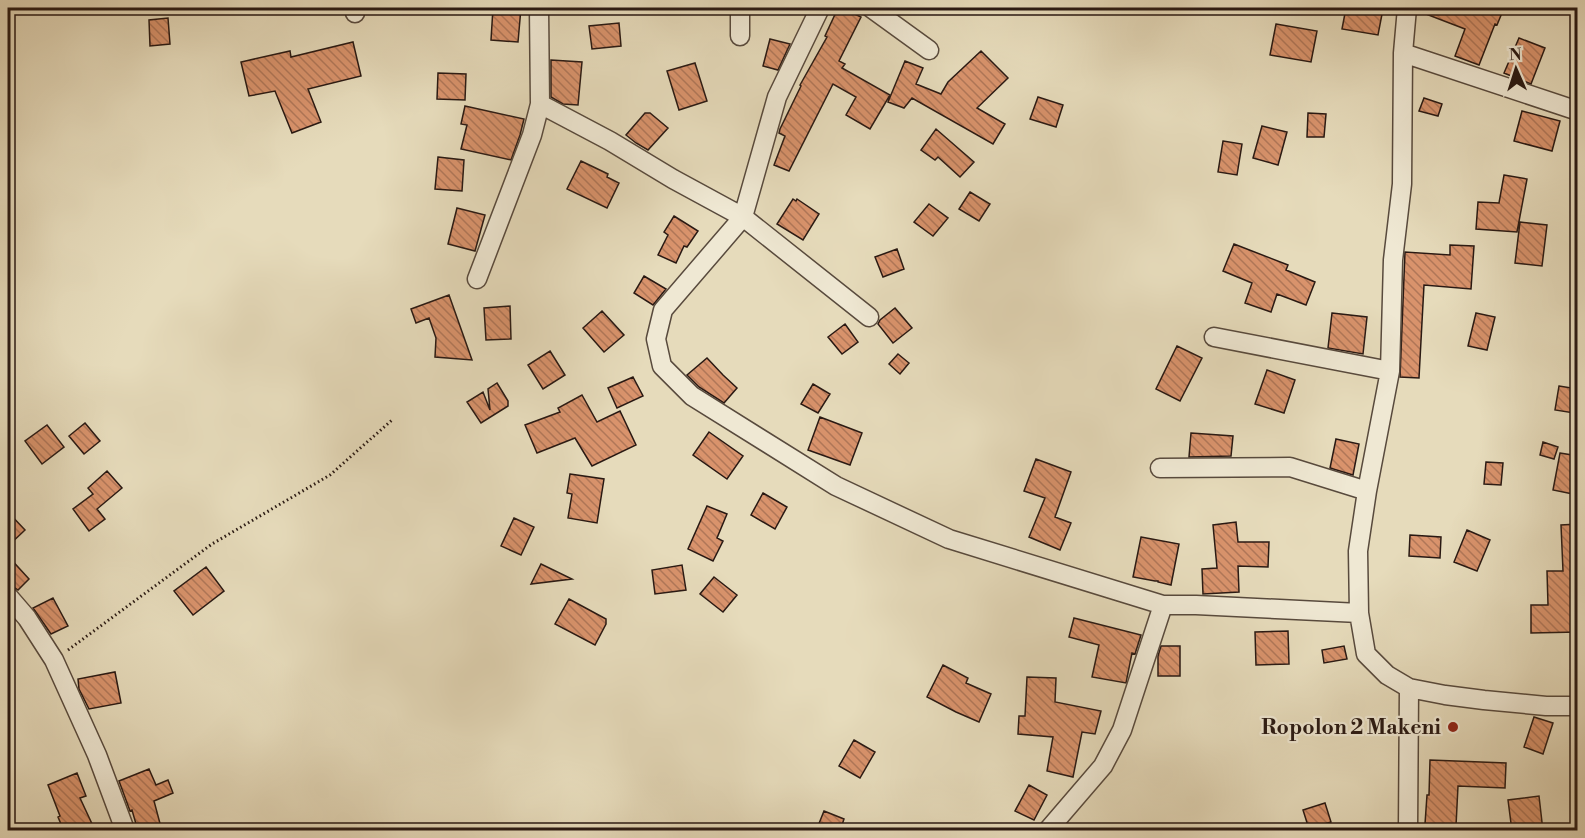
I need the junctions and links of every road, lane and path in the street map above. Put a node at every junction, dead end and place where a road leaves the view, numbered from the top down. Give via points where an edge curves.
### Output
1 (539, 8) edge
2 (740, 8) edge
3 (820, 8) edge
4 (871, 8) edge
5 (1407, 8) edge
6 (740, 36) dead end
7 (929, 50) dead end
8 (1403, 53) junction
9 (540, 104) junction
10 (1578, 111) edge
11 (743, 217) junction
12 (477, 279) dead end
13 (869, 317) dead end
14 (1214, 337) dead end
15 (1390, 371) junction
16 (392, 420) dead end
17 (1160, 468) dead end
18 (1367, 491) junction
19 (8, 596) edge
20 (1163, 605) junction
21 (1359, 613) junction
22 (54, 660) junction
23 (1409, 688) junction
24 (1578, 706) edge
25 (125, 831) edge
26 (1048, 831) edge
27 (1408, 831) edge

1 - 9 street
2 - 6 street
3 - 11 street via 777,97
4 - 7 street
5 - 8 street
8 - 10 street
8 - 15 street via 1402,184 1393,260
9 - 11 street
9 - 12 street
11 - 13 street
11 - 20 street via 663,310 656,339 662,366 692,396 836,486 949,539
14 - 15 street
15 - 18 street
16 - 22 path via 330,475 212,544
17 - 18 street via 1290,467
18 - 21 street via 1358,551
19 - 22 street
20 - 21 street
20 - 26 street via 1122,730 1103,766
21 - 23 street via 1366,654
22 - 25 street via 97,755
23 - 24 street via 1484,700
23 - 27 street

